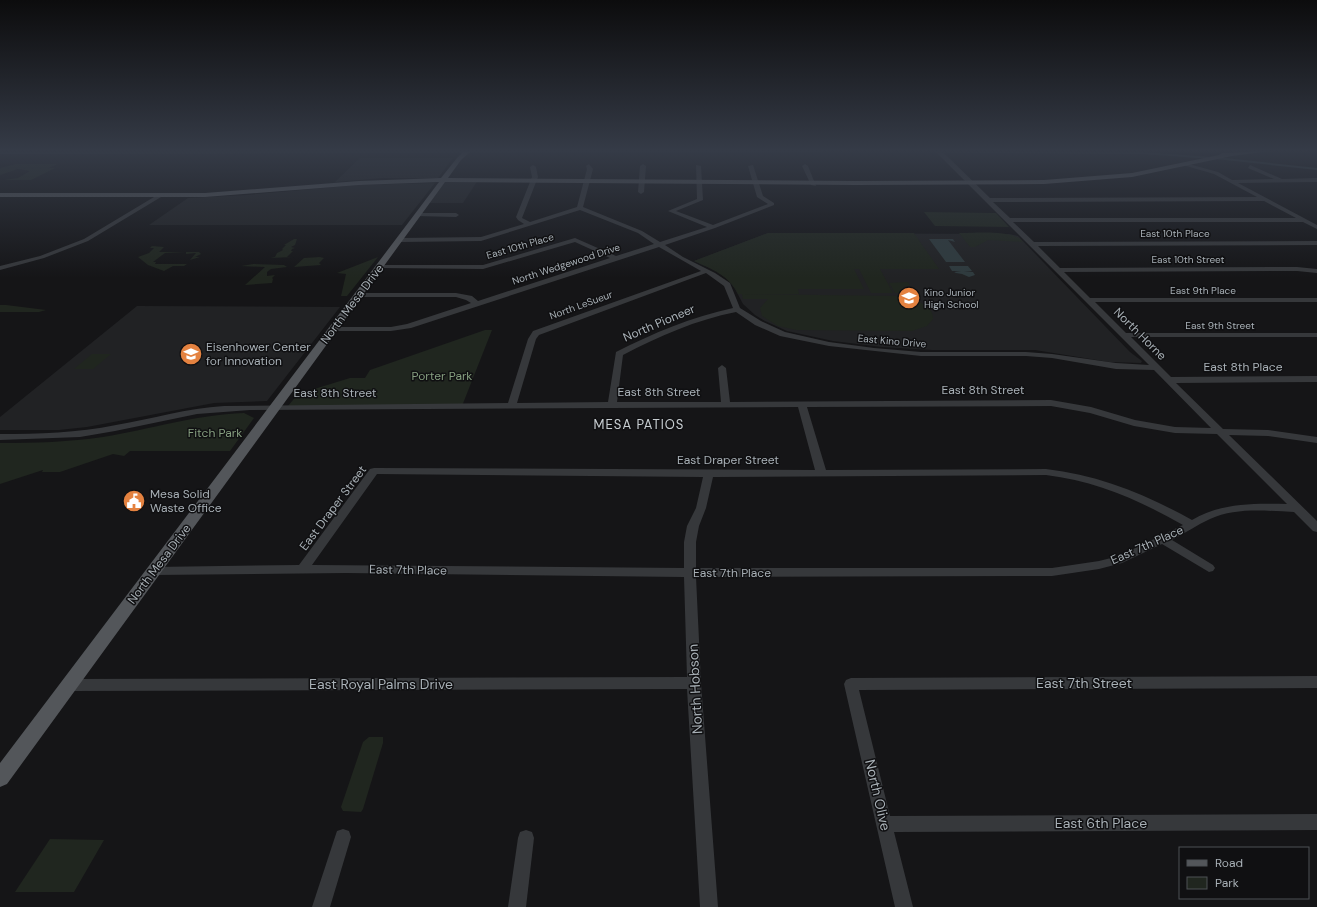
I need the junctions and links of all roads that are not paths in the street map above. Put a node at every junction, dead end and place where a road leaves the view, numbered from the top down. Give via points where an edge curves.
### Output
1 (236, 193) edge
2 (434, 193) edge
3 (529, 193) edge
4 (584, 193) edge
5 (700, 193) edge
6 (759, 193) edge
7 (981, 193) edge
8 (1254, 193) edge
9 (0, 195) edge
10 (159, 196) junction
11 (1265, 199) junction
12 (988, 200) junction
13 (580, 208) junction
14 (418, 215) junction
15 (456, 215) dead end
16 (1317, 218) edge
17 (1302, 219) junction
18 (1009, 220) junction
19 (529, 224) junction
20 (713, 227) junction
21 (1317, 227) edge
22 (400, 240) junction
23 (1317, 243) edge
24 (1032, 244) junction
25 (659, 245) junction
26 (614, 258) junction
27 (380, 266) junction
28 (0, 268) edge
29 (1058, 270) junction
30 (706, 271) junction
31 (1317, 271) edge
32 (358, 295) junction
33 (1088, 300) junction
34 (1317, 300) edge
35 (477, 304) junction
36 (738, 309) junction
37 (333, 329) junction
38 (1124, 335) junction
39 (1317, 335) edge
40 (722, 368) dead end
41 (1156, 368) junction
42 (1317, 379) edge
43 (1168, 380) junction
44 (802, 404) junction
45 (612, 405) junction
46 (726, 405) junction
47 (512, 406) junction
48 (275, 407) junction
49 (1221, 432) junction
50 (0, 436) edge
51 (1317, 440) edge
52 (821, 472) junction
53 (708, 474) junction
54 (1297, 508) junction
55 (1312, 518) edge
56 (1192, 525) junction
57 (1317, 528) edge
58 (1162, 539) junction
59 (1209, 568) dead end
60 (303, 569) junction
61 (154, 571) junction
62 (690, 573) junction
63 (694, 682) junction
64 (1317, 682) edge
65 (851, 684) joint
66 (69, 685) junction
67 (0, 778) edge
68 (1317, 822) edge
69 (885, 824) junction
70 (343, 837) dead end
71 (526, 838) dead end
72 (321, 907) edge
73 (516, 907) edge
74 (709, 907) edge
75 (904, 907) edge

1 - 10 main road
2 - 14 main road, North Mesa Drive
3 - 19 street via 519,217
4 - 13 street
5 - 20 street via 700,200 670,211
6 - 20 street, North Wedgewood Drive via 760,197 772,204
7 - 12 street, North Horne
8 - 11 street
9 - 10 main road
10 - 28 street via 99,234 42,257
11 - 12 street
11 - 17 street
12 - 18 street, North Horne
13 - 19 street
13 - 25 street via 633,229
14 - 15 street
14 - 22 main road, North Mesa Drive
16 - 17 street
17 - 18 street
17 - 21 street
18 - 24 street, North Horne
19 - 22 street via 481,239
20 - 25 street, North Wedgewood Drive
22 - 27 main road, North Mesa Drive
23 - 24 street, East 10th Place
24 - 29 street, North Horne
25 - 26 street, North Wedgewood Drive
25 - 30 street
26 - 27 street, East 10th Place via 575,240 483,267
26 - 35 street, North Wedgewood Drive
27 - 32 main road, North Mesa Drive
29 - 31 street, East 10th Street
29 - 33 street, North Horne
30 - 36 street via 727,285
30 - 47 street, North LeSueur via 536,333
32 - 35 street via 456,295 469,298
32 - 37 main road, North Mesa Drive
33 - 34 street, East 9th Place
33 - 38 street, North Horne
35 - 37 street, North Wedgewood Drive via 391,329
36 - 41 street, East Kino Drive via 758,323 783,334 828,344 921,354 1052,356 1116,366
36 - 45 street, North Pioneer via 709,315 637,344 619,354
37 - 48 main road, North Mesa Drive
38 - 39 street, East 9th Street
38 - 41 street, North Horne
40 - 46 street
41 - 43 street, North Horne
42 - 43 street, East 8th Place
43 - 49 street, North Horne
44 - 46 street, East 8th Street
44 - 49 street, East 8th Street via 1051,403 1090,410 1154,427
44 - 52 street
45 - 46 street, East 8th Street
45 - 47 street, East 8th Street
47 - 48 street, East 8th Street
48 - 50 street, East 8th Street via 212,409 82,434
48 - 61 main road, North Mesa Drive
49 - 51 street, East 8th Street via 1268,433
49 - 54 street, North Horne
52 - 53 street, East Draper Street
52 - 56 street, East Draper Street via 1067,473 1127,491
53 - 60 street, East Draper Street via 374,471
53 - 62 street, North Hobson via 690,542
54 - 55 street, North Horne
54 - 56 street, East 7th Place via 1250,507 1227,510 1207,516
55 - 57 street, North Horne
56 - 58 street, East 7th Place
58 - 59 street
58 - 62 street, East 7th Place via 1122,559 1052,572
60 - 61 street, East 7th Place
60 - 62 street, East 7th Place
61 - 66 main road, North Mesa Drive
62 - 63 street, North Hobson
63 - 66 street, East Royal Palms Drive
63 - 74 street, North Hobson
64 - 65 street, East 7th Street
65 - 69 street, North Olive
66 - 67 main road, North Mesa Drive
68 - 69 street, East 6th Place
69 - 75 street, North Olive
70 - 72 street
71 - 73 street

